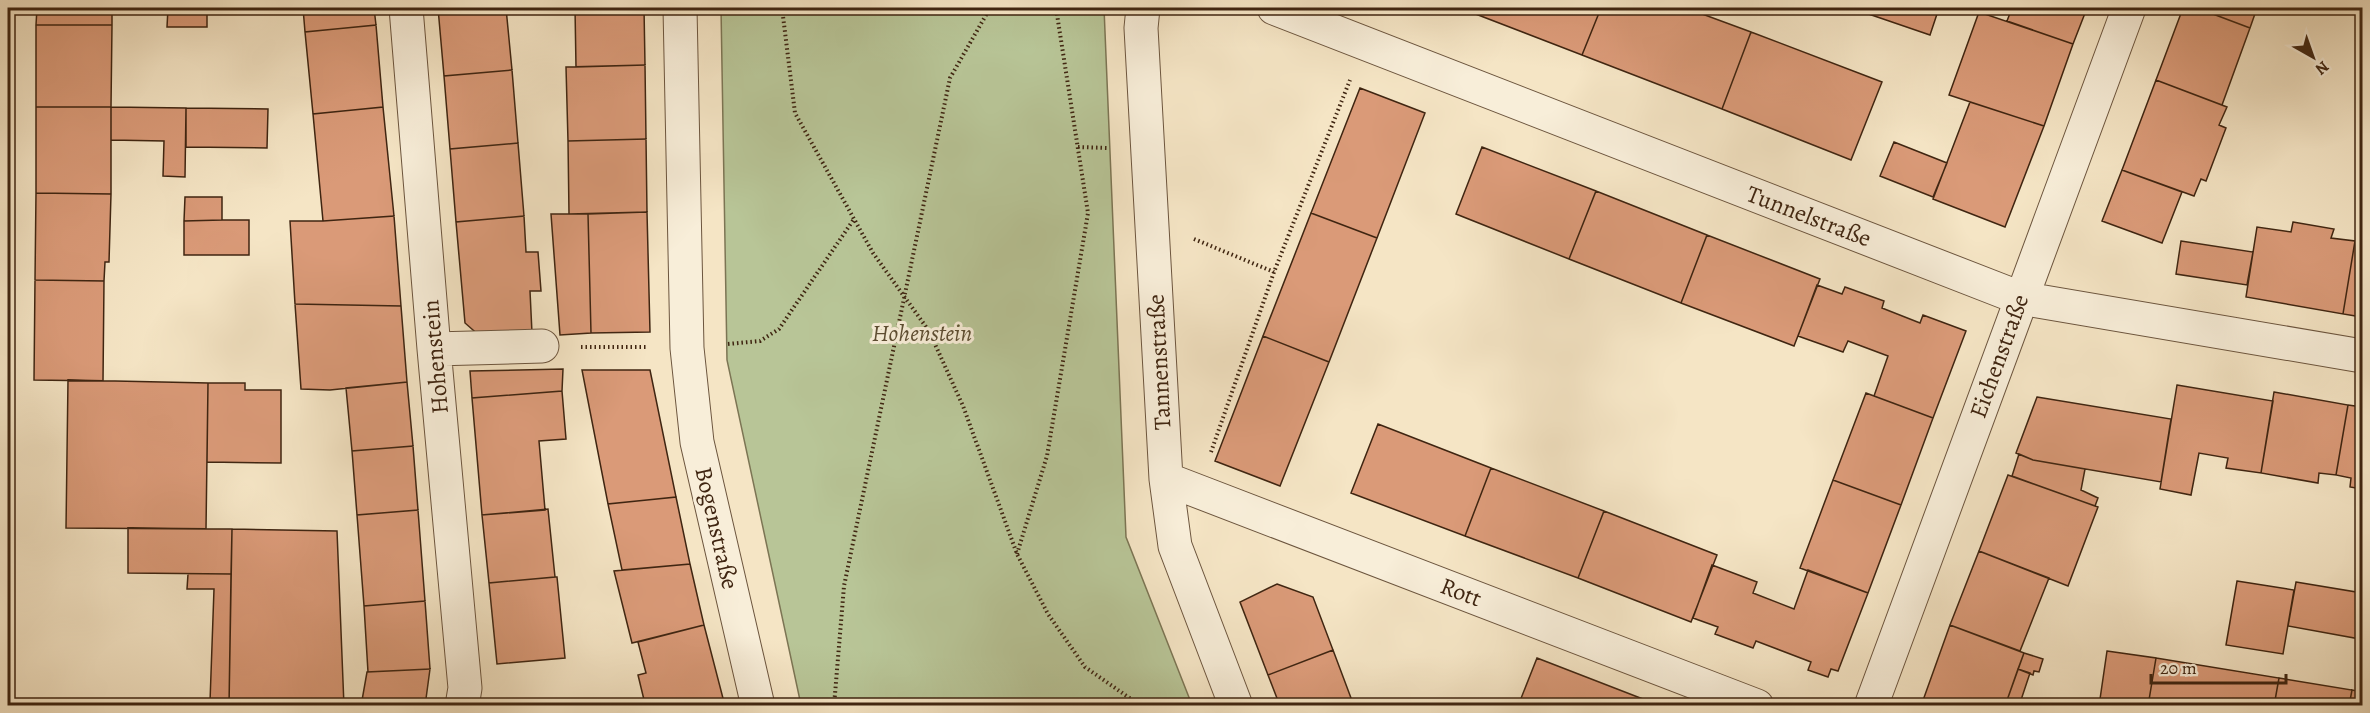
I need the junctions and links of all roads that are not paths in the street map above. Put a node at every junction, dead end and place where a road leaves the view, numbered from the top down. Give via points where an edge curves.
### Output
1 (406, 8) edge
2 (680, 8) edge
3 (1143, 8) edge
4 (1274, 8) edge
5 (2129, 8) edge
6 (2020, 298) junction
7 (542, 346) road end
8 (434, 349) junction
9 (2362, 356) edge
10 (1166, 479) junction
11 (462, 705) edge
12 (758, 705) edge
13 (1236, 705) edge
14 (1757, 705) edge
15 (1871, 705) edge

1 - 8 street, Hohenstein
2 - 12 street, Bogenstraße via 687,348 697,442
3 - 10 street, Tannenstraße
4 - 6 street, Tunnelstraße
5 - 6 street, Eichenstraße
6 - 9 street, Tunnelstraße
6 - 15 street, Eichenstraße
7 - 8 street
8 - 11 street, Hohenstein via 465,688
10 - 13 street, Tannenstraße via 1175,546
10 - 14 street, Rott

